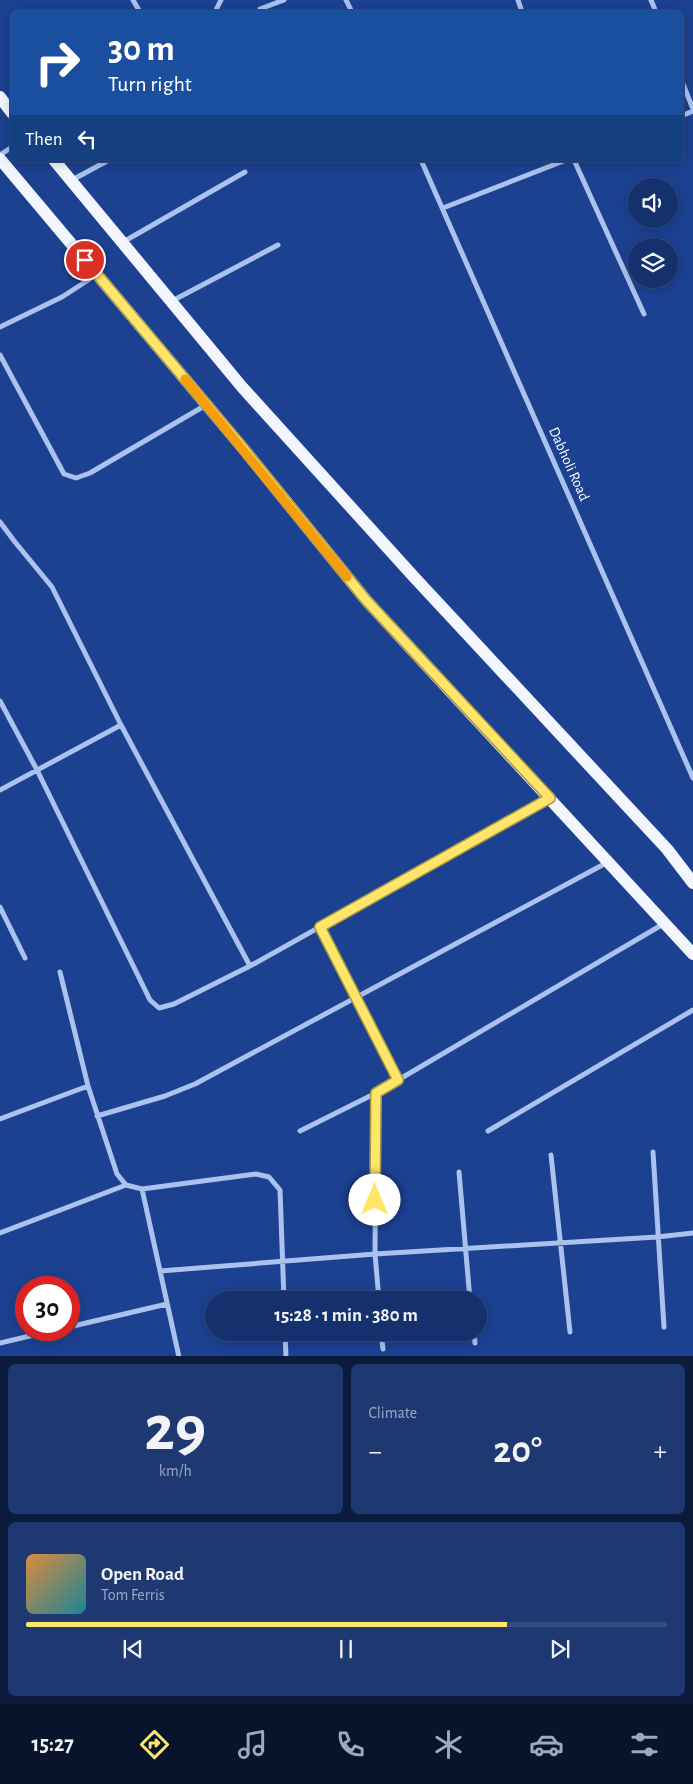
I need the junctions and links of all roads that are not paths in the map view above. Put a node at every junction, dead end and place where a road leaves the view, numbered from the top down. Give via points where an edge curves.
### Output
1 (284, 0) edge
2 (260, 9) dead end
3 (684, 87) edge
4 (0, 97) edge
5 (10, 110) edge
6 (693, 110) edge
7 (10, 149) edge
8 (0, 157) edge
9 (56, 162) edge
10 (105, 162) edge
11 (422, 162) edge
12 (561, 162) edge
13 (575, 162) edge
14 (245, 172) dead end
15 (71, 180) junction
16 (443, 208) junction
17 (122, 242) junction
18 (278, 245) dead end
19 (97, 274) junction
20 (171, 301) junction
21 (644, 314) dead end
22 (0, 327) edge
23 (0, 355) edge
24 (207, 405) junction
25 (0, 522) edge
26 (0, 701) edge
27 (121, 725) junction
28 (37, 770) junction
29 (693, 778) edge
30 (0, 790) edge
31 (550, 798) junction
32 (609, 862) junction
33 (693, 883) edge
34 (0, 908) edge
35 (665, 923) junction
36 (320, 927) junction
37 (693, 954) edge
38 (25, 958) dead end
39 (250, 966) junction
40 (60, 972) dead end
41 (356, 998) junction
42 (693, 1010) edge
43 (398, 1080) junction
44 (88, 1086) junction
45 (376, 1093) junction
46 (97, 1116) junction
47 (0, 1119) edge
48 (488, 1131) dead end
49 (300, 1132) dead end
50 (653, 1152) dead end
51 (551, 1155) dead end
52 (458, 1172) dead end
53 (126, 1185) junction
54 (142, 1189) junction
55 (0, 1232) edge
56 (693, 1233) edge
57 (657, 1237) junction
58 (560, 1243) junction
59 (464, 1249) junction
60 (375, 1254) junction
61 (283, 1262) junction
62 (160, 1271) junction
63 (284, 1291) edge
64 (378, 1291) edge
65 (469, 1291) edge
66 (168, 1304) junction
67 (80, 1324) edge
68 (664, 1327) dead end
69 (570, 1332) dead end
70 (15, 1339) edge
71 (285, 1341) edge
72 (383, 1341) edge
73 (0, 1343) edge
74 (383, 1349) dead end
75 (179, 1356) edge
76 (286, 1356) edge

1 - 2 street
3 - 6 street
4 - 5 main road
7 - 8 street
8 - 19 main road
9 - 15 main road
10 - 15 street
11 - 16 street, Dabholi Road
12 - 16 street
13 - 21 street
14 - 17 street
15 - 17 main road
16 - 29 street, Dabholi Road
17 - 20 main road
18 - 20 street
19 - 22 street via 62,297
19 - 24 main road
20 - 33 main road via 249,394 667,850
23 - 24 street via 64,474 76,478
24 - 31 main road via 366,600
25 - 27 street via 52,587
26 - 28 street
27 - 28 street
27 - 39 street
28 - 30 street
28 - 39 street via 150,1000 159,1008 174,1004
31 - 32 main road
31 - 36 street
32 - 35 main road
32 - 41 street
34 - 38 street
35 - 37 main road
35 - 43 street
36 - 39 street
36 - 41 street
40 - 44 street
41 - 43 street
41 - 46 street via 195,1084
42 - 48 street
43 - 45 street
44 - 46 street
44 - 47 street
45 - 49 street
45 - 60 street
46 - 53 street via 117,1174
50 - 57 street
51 - 58 street
52 - 59 street
53 - 54 street
53 - 55 street
54 - 61 street via 256,1174 269,1177 280,1190
54 - 62 street
56 - 57 street
57 - 58 street
57 - 68 street
58 - 59 street
58 - 69 street
59 - 60 street
59 - 65 street
60 - 61 street
60 - 64 street
61 - 62 street
61 - 63 street
62 - 66 street
66 - 67 street
66 - 75 street
70 - 73 street
71 - 76 street
72 - 74 street

